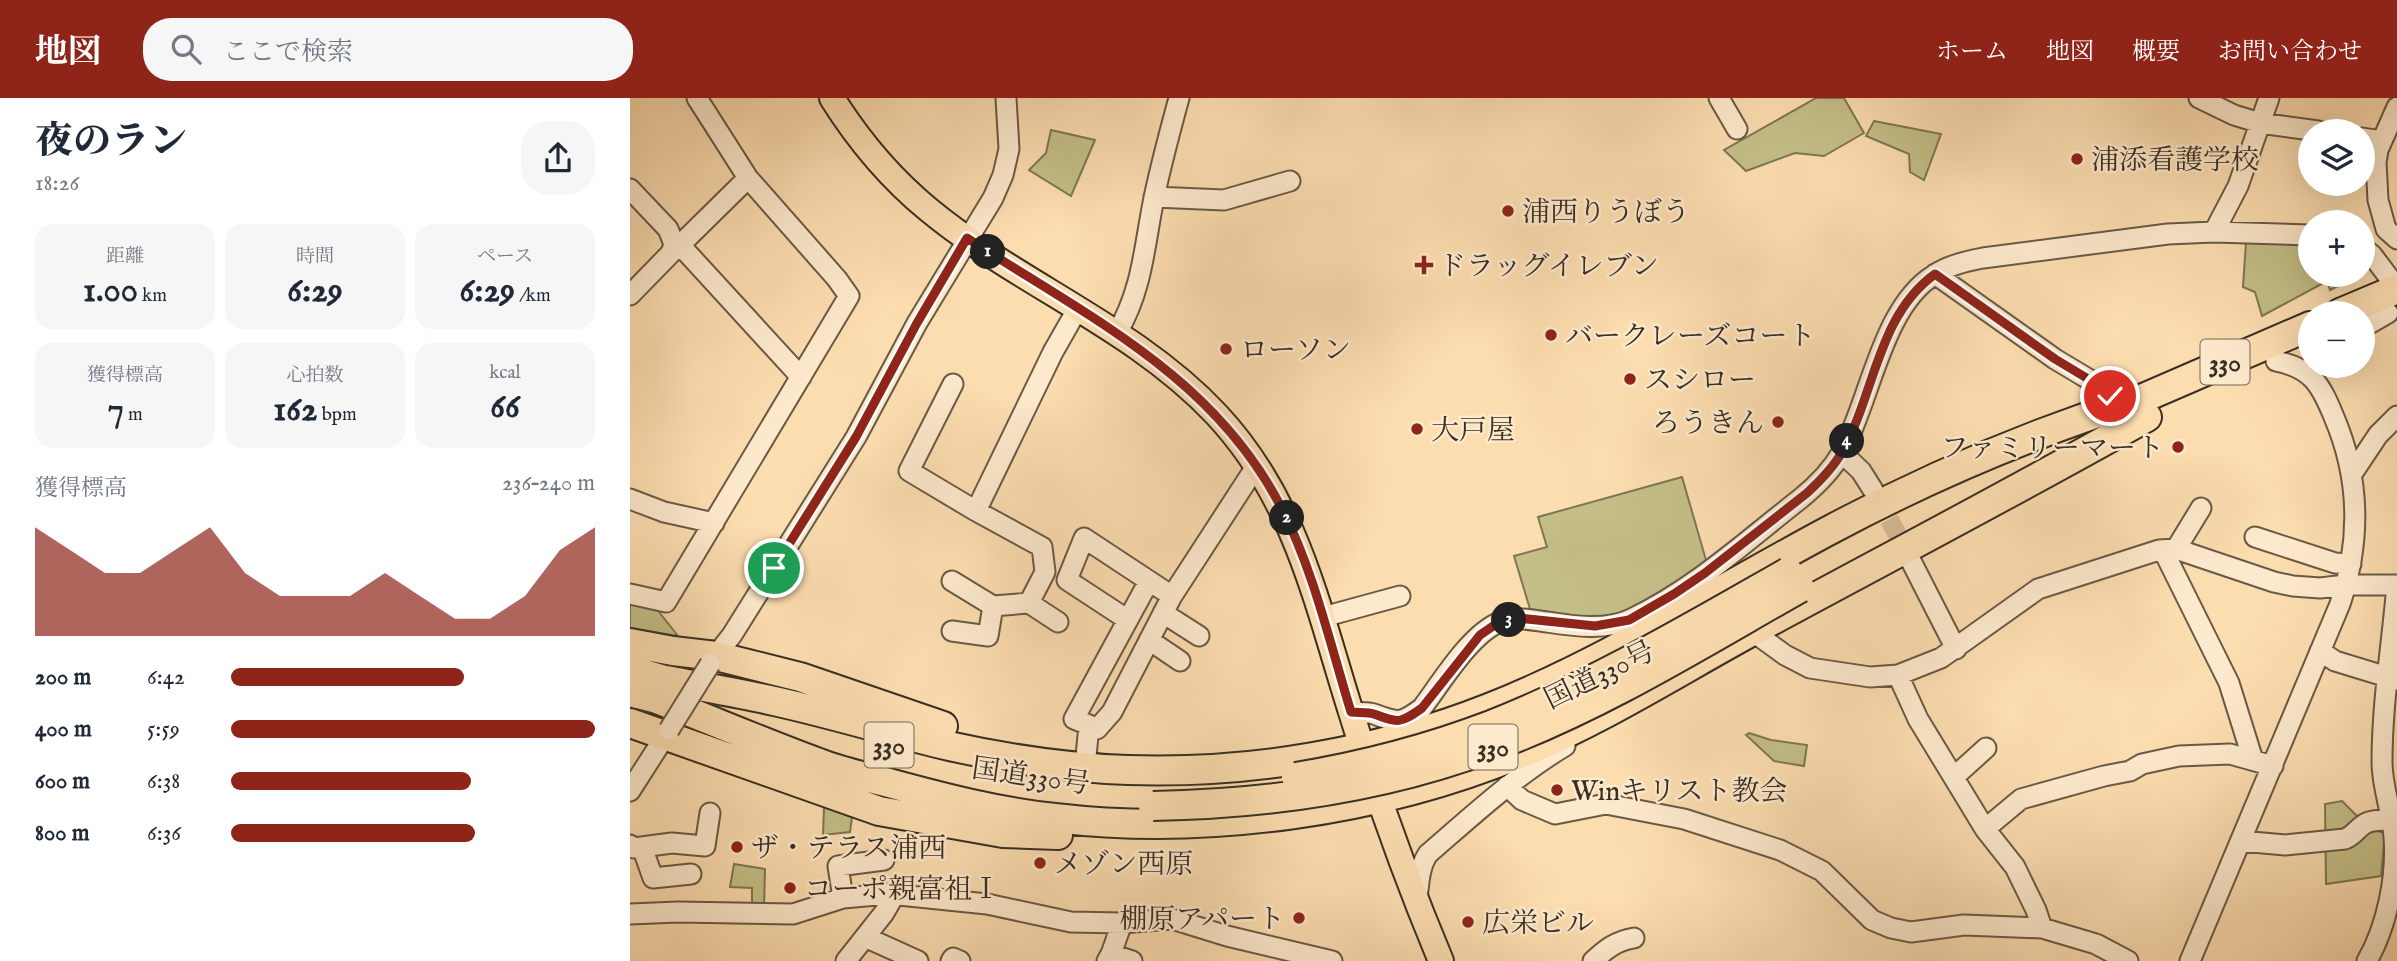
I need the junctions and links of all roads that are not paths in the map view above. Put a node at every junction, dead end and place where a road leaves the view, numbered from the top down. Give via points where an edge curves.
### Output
1 (697, 98) edge
2 (832, 98) edge
3 (1006, 98) edge
4 (1179, 98) edge
5 (1719, 98) edge
6 (2199, 98) edge
7 (2269, 98) edge
8 (2397, 107) edge
9 (2260, 123) junction
10 (2298, 128) edge
11 (1737, 130) dead end
12 (2375, 138) edge
13 (2375, 156) edge
14 (748, 178) junction
15 (1290, 181) dead end
16 (630, 189) edge
17 (1154, 197) junction
18 (2214, 232) junction
19 (2298, 235) edge
20 (967, 238) junction
21 (2397, 239) edge
22 (677, 244) junction
23 (1935, 274) junction
24 (2375, 280) edge
25 (630, 295) edge
26 (2384, 303) edge
27 (1078, 308) junction
28 (2298, 332) edge
29 (1117, 333) junction
30 (2298, 352) edge
31 (2276, 361) junction
32 (801, 377) junction
33 (2322, 378) edge
34 (953, 384) dead end
35 (2323, 390) junction
36 (2134, 407) junction
37 (2397, 416) edge
38 (1842, 453) junction
39 (1257, 465) junction
40 (2352, 474) junction
41 (1873, 490) tunnel mouth
42 (630, 499) edge
43 (2201, 508) dead end
44 (975, 512) junction
45 (714, 523) junction
46 (2255, 537) dead end
47 (2170, 549) junction
48 (1911, 561) tunnel mouth
49 (2351, 564) junction
50 (952, 581) dead end
51 (1149, 581) junction
52 (2346, 585) junction
53 (2397, 585) edge
54 (630, 594) edge
55 (1400, 596) dead end
56 (1029, 603) junction
57 (1168, 605) junction
58 (993, 606) junction
59 (1323, 617) junction
60 (1128, 620) junction
61 (1058, 622) dead end
62 (952, 631) dead end
63 (1752, 631) junction
64 (2395, 635) edge
65 (1199, 636) dead end
66 (1149, 640) junction
67 (630, 643) edge
68 (1955, 649) junction
69 (2320, 652) junction
70 (713, 660) junction
71 (1180, 661) dead end
72 (630, 670) edge
73 (1898, 675) junction
74 (2392, 678) edge
75 (1657, 687) junction
76 (650, 690) edge
77 (1351, 712) junction
78 (630, 723) edge
79 (1089, 725) junction
80 (667, 733) junction
81 (1362, 747) junction
82 (1986, 748) dead end
83 (2253, 760) junction
84 (2389, 764) edge
85 (1054, 765) junction
86 (2273, 766) junction
87 (1085, 767) junction
88 (1954, 777) junction
89 (1507, 786) junction
90 (630, 791) edge
91 (1380, 797) junction
92 (1156, 805) junction
93 (710, 813) dead end
94 (2393, 817) edge
95 (1985, 829) junction
96 (2241, 841) junction
97 (636, 846) edge
98 (884, 860) dead end
99 (691, 874) dead end
100 (2394, 884) edge
101 (895, 894) junction
102 (843, 898) junction
103 (1417, 900) junction
104 (630, 914) edge
105 (1122, 923) junction
106 (2042, 928) junction
107 (865, 937) junction
108 (1634, 938) dead end
109 (1280, 955) edge
110 (1109, 958) edge
111 (846, 961) edge
112 (918, 961) edge
113 (951, 961) edge
114 (960, 961) edge
115 (1132, 961) edge
116 (1332, 961) edge
117 (1441, 961) edge
118 (1593, 961) edge
119 (2128, 961) edge
120 (2190, 961) edge
121 (2367, 961) edge

1 - 14 street
2 - 20 main road via 888,172
3 - 20 street via 1010,133 1003,174
4 - 17 street
5 - 11 street
6 - 9 street
7 - 9 street
8 - 12 street via 2388,131
9 - 10 street
9 - 18 street via 2238,186
13 - 21 street via 2378,200 2386,229
14 - 22 street
14 - 32 street via 849,296
15 - 17 street via 1224,200
16 - 22 street
17 - 29 street via 1137,289
18 - 19 street
18 - 23 street via 1983,258
20 - 27 main road
20 - 70 street via 856,437
22 - 25 street
22 - 32 street
23 - 36 street via 2055,359
23 - 38 street via 1901,310
24 - 26 street
27 - 29 main road
27 - 44 street
28 - 36 highway, 国道330号 / 330
29 - 39 main road via 1196,394
30 - 31 highway, 国道330号 / 330
31 - 35 street via 2303,369
31 - 36 highway, 国道330号 / 330
32 - 45 street
33 - 35 street
34 - 44 street via 909,471
35 - 40 street
36 - 63 highway via 2062,465
36 - 81 highway via 2011,444 1906,491 1545,684 1433,729
36 - 92 highway, 国道330号 / 330, bridge via 1939,512 1795,580 1598,701 1547,725 1446,763 1370,783 1296,796
37 - 40 street
38 - 41 street
38 - 77 street via 1822,480 1713,567 1629,620 1595,626 1518,618 1499,622 1480,635 1422,708 1409,717 1391,721 1372,713
39 - 57 street
39 - 59 main road via 1289,523
40 - 49 street via 2356,528
42 - 45 street
43 - 47 street
44 - 56 street via 1042,547 1045,572
45 - 54 street via 666,602
46 - 49 street
47 - 52 street via 2274,582 2320,588
47 - 68 street via 2038,589
47 - 83 street via 2229,683
48 - 68 street
49 - 52 street
50 - 58 street
51 - 57 street
51 - 60 street
51 - 60 street via 1084,538 1068,580
52 - 53 street
52 - 69 street
53 - 64 street
55 - 59 street
56 - 58 street
56 - 61 street
57 - 65 street
57 - 66 street
58 - 62 street via 988,636
59 - 77 main road
60 - 79 street via 1074,719
63 - 73 street via 1810,667 1870,677
63 - 75 highway
64 - 74 street
66 - 71 street
66 - 79 street via 1112,712 1097,729
67 - 70 highway
68 - 73 street
69 - 74 street via 2335,662
69 - 86 street
70 - 80 street, bridge
70 - 85 highway via 810,680
72 - 76 highway, 国道330号 / 330
73 - 88 street
74 - 84 street
75 - 89 street
75 - 91 highway via 1522,754
76 - 85 highway via 773,700 949,745
76 - 92 highway, 国道330号 / 330 via 944,781 1029,797
77 - 81 main road
78 - 80 highway
79 - 87 street
80 - 90 street
80 - 92 highway via 858,804 1003,833 1124,839 1152,830
81 - 87 highway via 1242,768
81 - 91 main road
82 - 88 street
83 - 86 street
83 - 95 street via 2207,753 2142,764 2021,799
84 - 94 street
85 - 87 highway
86 - 96 street
88 - 95 street
89 - 103 street via 1428,854
89 - 106 street via 1522,800 1555,814 1606,804 1684,820 1780,850 1822,871 1872,920 1891,928 1911,932 1964,925
91 - 92 highway via 1233,820
91 - 103 main road
93 - 97 street via 705,846
94 - 96 street via 2361,825 2345,839 2285,845
94 - 100 street
95 - 106 street via 2015,867
96 - 120 street
97 - 99 street via 653,878
98 - 102 street via 838,866
100 - 121 street via 2379,940
101 - 102 street
101 - 105 street via 987,904 1071,922
101 - 107 street
102 - 104 street via 793,914
103 - 117 main road
105 - 109 street via 1172,919
105 - 110 street
106 - 119 street via 2096,944
107 - 111 street
107 - 112 street
108 - 118 street via 1620,940
109 - 116 street
110 - 115 street
113 - 114 street

